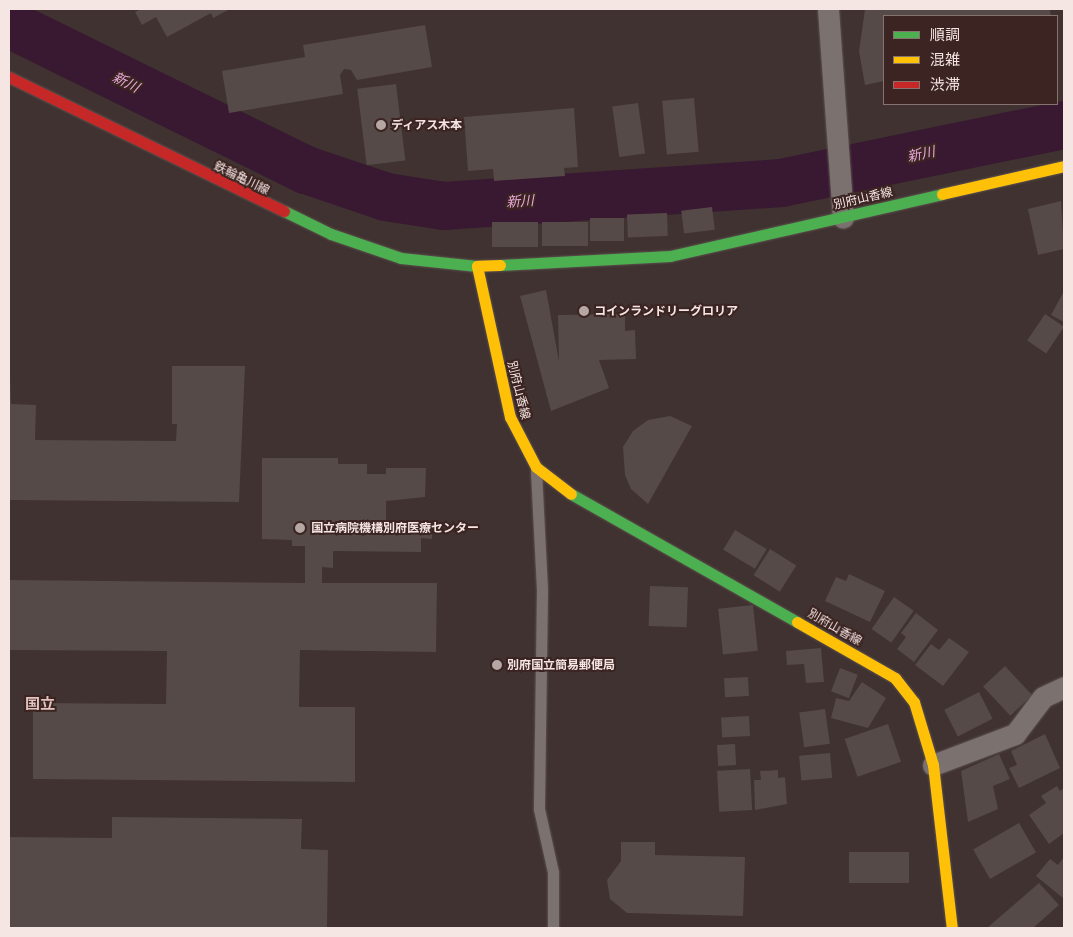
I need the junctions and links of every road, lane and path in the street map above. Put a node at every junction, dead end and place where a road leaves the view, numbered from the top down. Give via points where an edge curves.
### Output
1 (828, 9) edge
2 (9, 77) edge
3 (1064, 166) edge
4 (843, 217) junction
5 (477, 266) junction
6 (536, 467) junction
7 (1064, 687) edge
8 (933, 765) junction
9 (553, 928) edge
10 (952, 928) edge

1 - 4 street
2 - 5 main road, 鉄輪亀川線 via 331,234 401,258
3 - 4 main road, 別府山香線
4 - 5 main road, 別府山香線 via 670,256
5 - 6 main road, 別府山香線 via 510,417
6 - 8 main road, 別府山香線 via 570,493 895,678 914,702
6 - 9 lane via 542,590 539,809 553,872
7 - 8 street via 1043,697 1015,734
8 - 10 main road, 別府山香線

